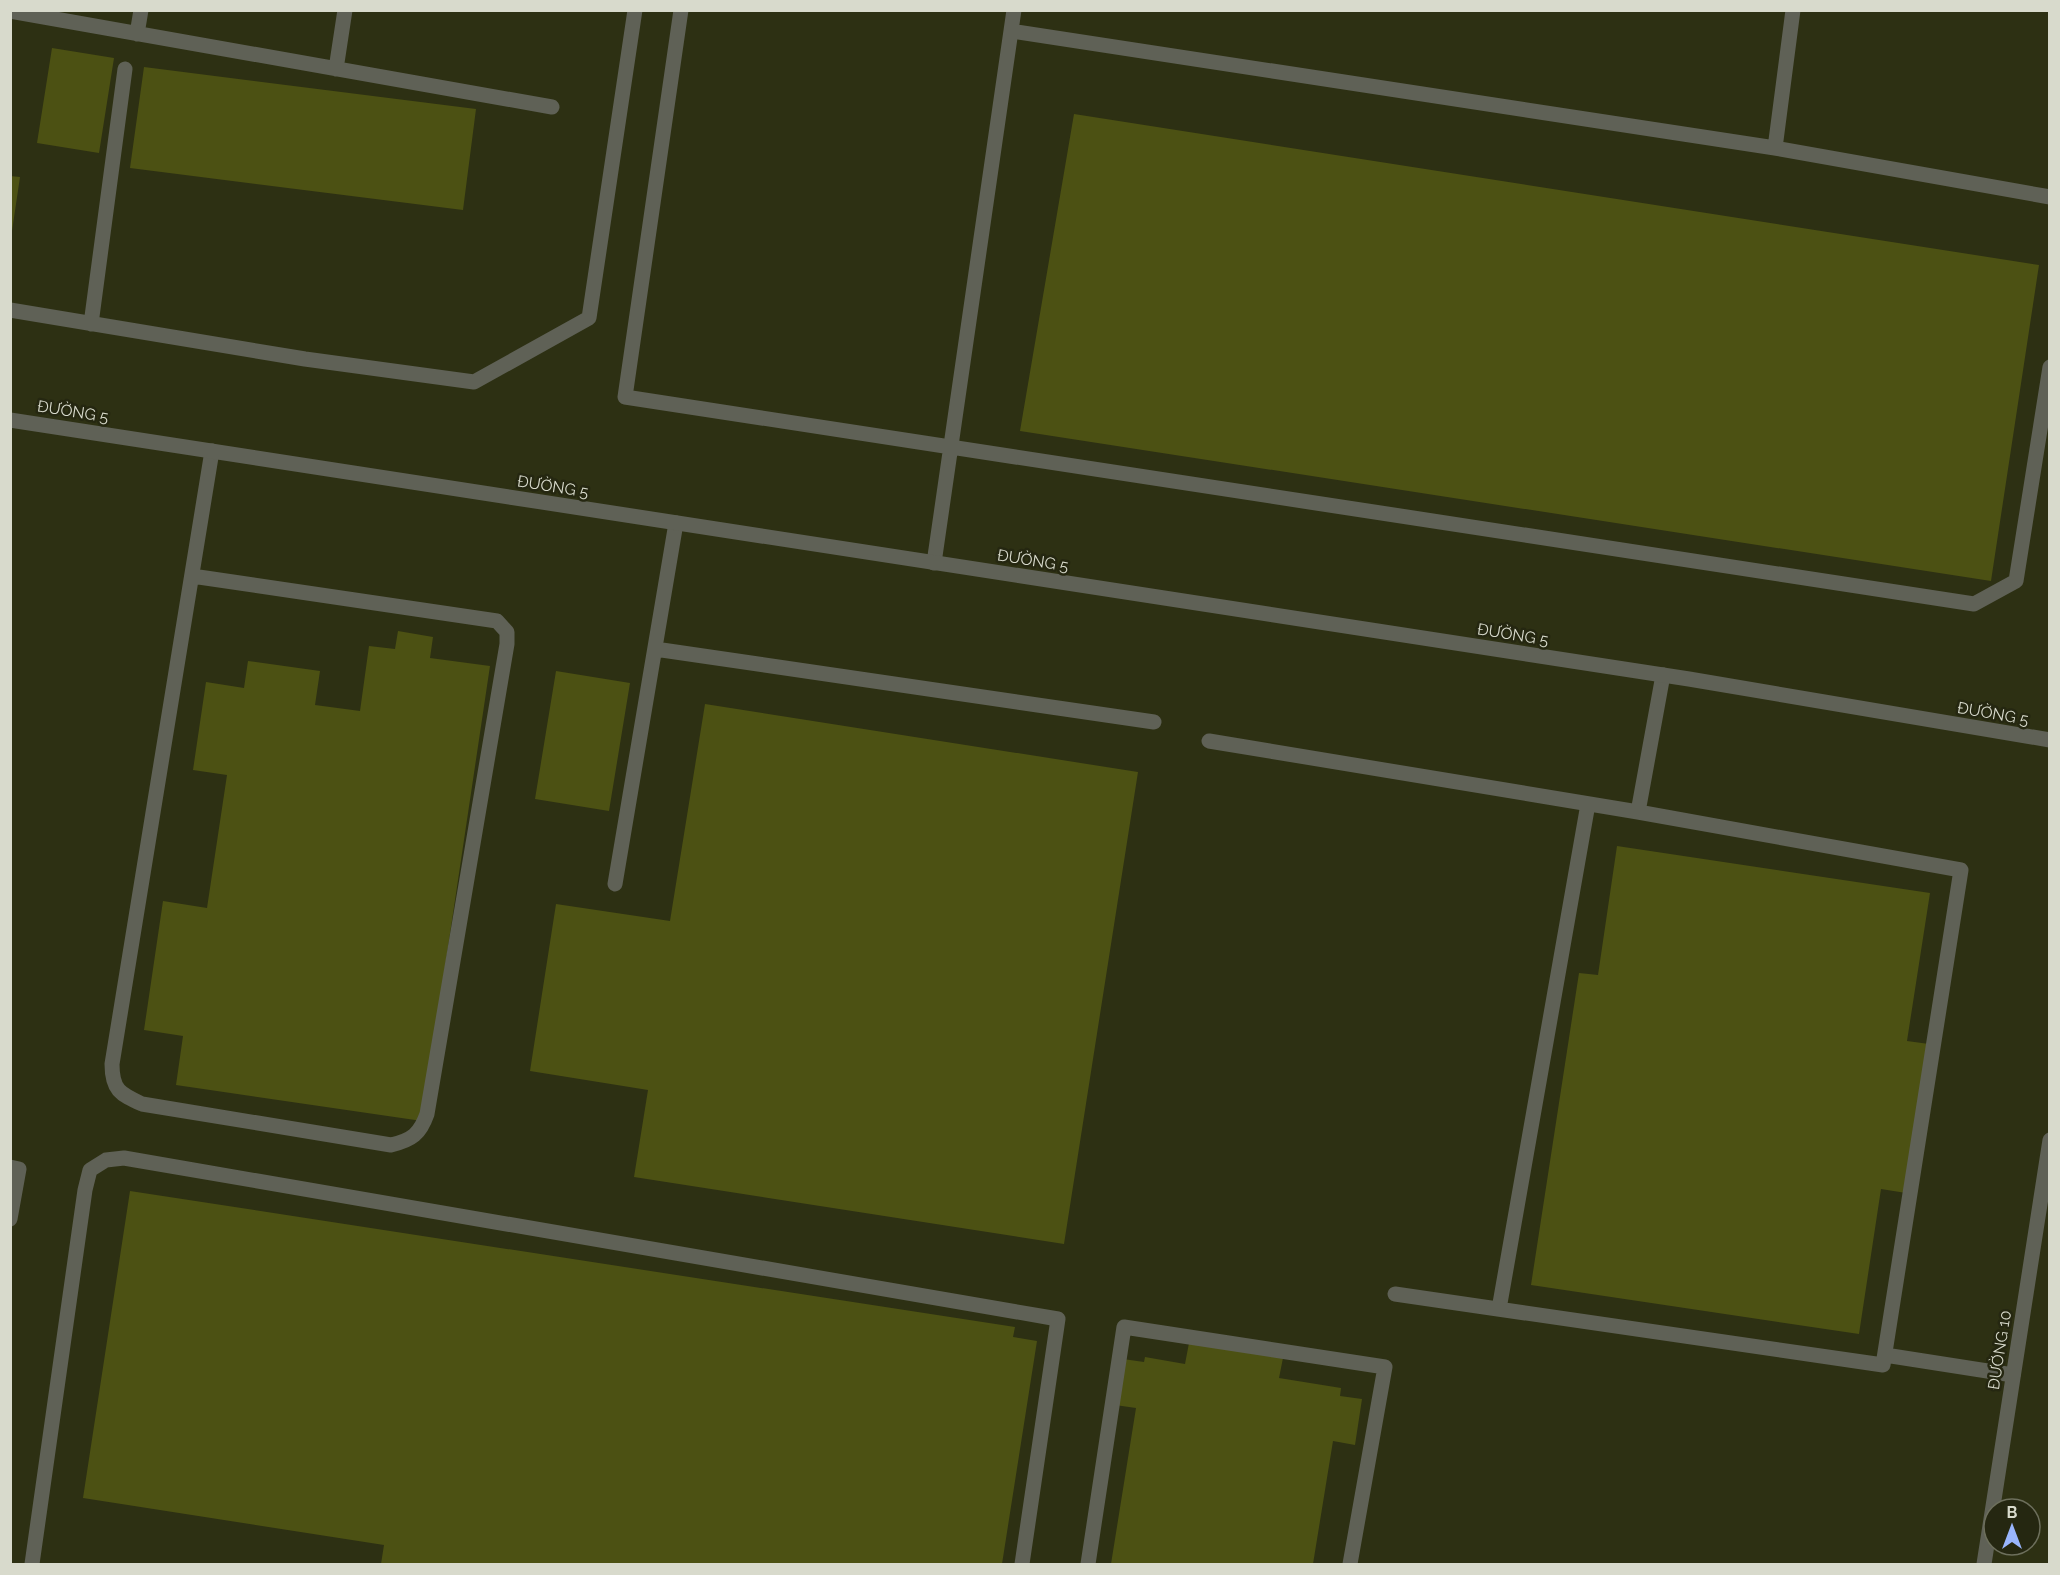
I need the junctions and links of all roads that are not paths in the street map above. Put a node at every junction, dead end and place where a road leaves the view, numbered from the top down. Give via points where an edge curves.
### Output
1 (141, 10) edge
2 (345, 10) edge
3 (635, 10) edge
4 (681, 10) edge
5 (1014, 10) edge
6 (1793, 10) edge
7 (10, 11) edge
8 (1011, 31) junction
9 (137, 34) junction
10 (125, 69) dead end
11 (336, 69) junction
12 (552, 107) dead end
13 (1775, 148) junction
14 (2049, 197) edge
15 (10, 310) edge
16 (91, 324) junction
17 (2049, 367) edge
18 (10, 420) edge
19 (951, 447) junction
20 (212, 451) junction
21 (676, 523) junction
22 (934, 563) junction
23 (192, 576) junction
24 (655, 650) junction
25 (1663, 675) junction
26 (1154, 722) dead end
27 (2049, 740) edge
28 (1209, 741) dead end
29 (1588, 804) junction
30 (1638, 812) junction
31 (615, 884) dead end
32 (2049, 1140) edge
33 (10, 1167) edge
34 (10, 1219) edge
35 (1395, 1294) dead end
36 (1499, 1309) junction
37 (1885, 1356) junction
38 (2013, 1375) junction
39 (32, 1564) edge
40 (1022, 1564) edge
41 (1088, 1564) edge
42 (1350, 1564) edge
43 (1984, 1564) edge

1 - 9 street
2 - 11 street
3 - 16 street via 589,318 474,382
4 - 19 street via 625,397
5 - 8 street
6 - 13 street
7 - 9 street
8 - 13 street
8 - 19 street
9 - 11 street
10 - 16 street
11 - 12 street
13 - 14 street
15 - 16 street
17 - 19 street via 2016,582 1974,604
18 - 20 street, ĐƯỜNG 5
19 - 22 street
20 - 21 street, ĐƯỜNG 5
20 - 23 street
21 - 22 street, ĐƯỜNG 5
21 - 24 street
22 - 25 street, ĐƯỜNG 5
23 - 23 street via 112,1075 124,1095 142,1104 391,1144 405,1141 421,1129 427,1113 507,632 497,621
24 - 26 street
24 - 31 street
25 - 27 street, ĐƯỜNG 5
25 - 30 street
28 - 29 street
29 - 30 street
29 - 36 street
30 - 37 street via 1961,870
32 - 38 street, ĐƯỜNG 10
33 - 34 street via 19,1169
35 - 36 street
36 - 37 street via 1883,1365
37 - 38 street
38 - 43 street, ĐƯỜNG 10
39 - 40 street via 85,1190 90,1170 106,1160 124,1158 1058,1319
41 - 42 street via 1124,1327 1385,1367

